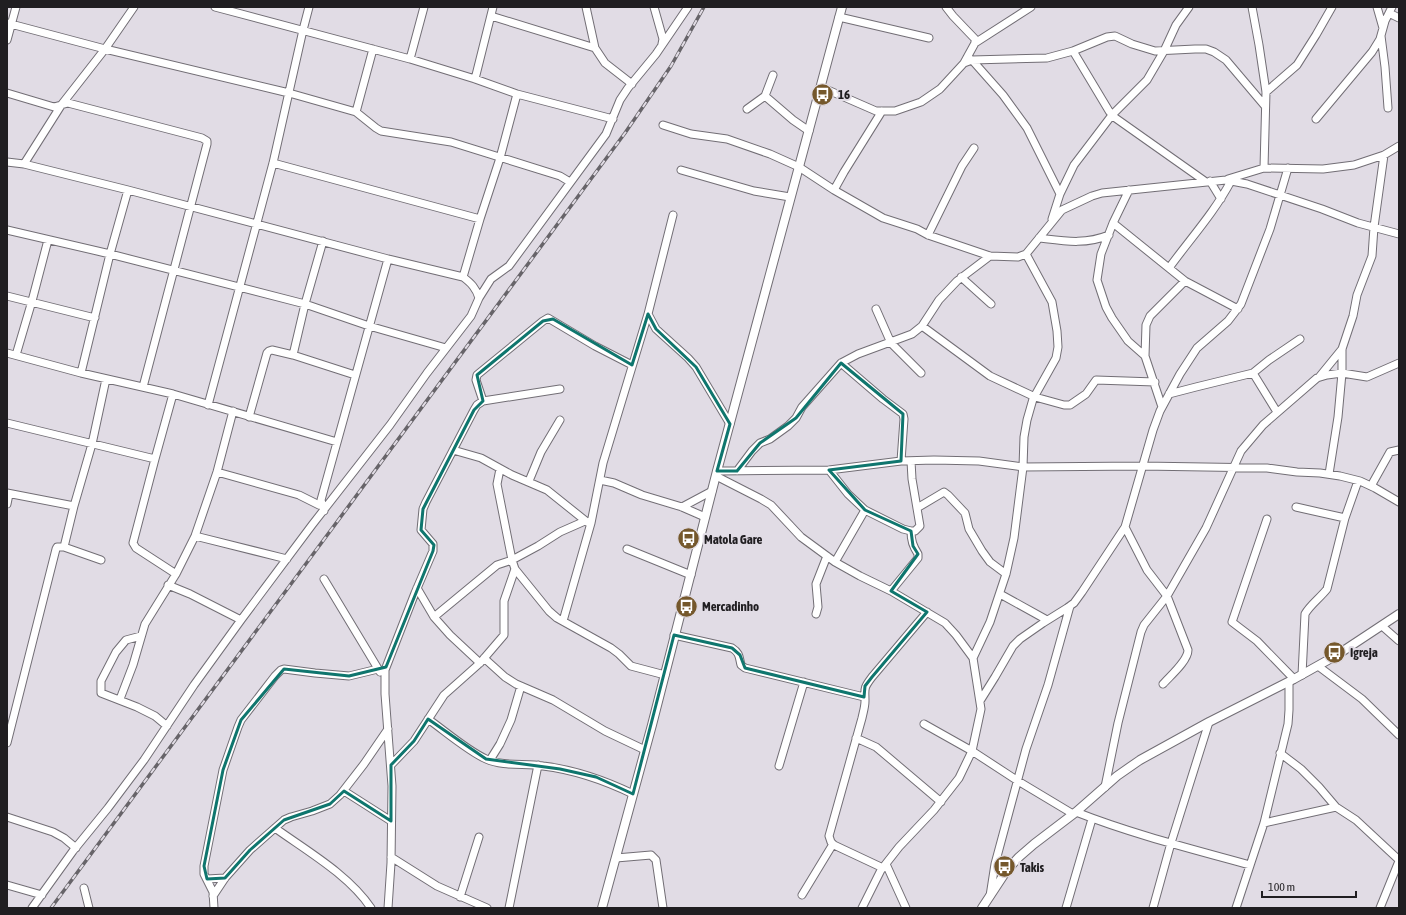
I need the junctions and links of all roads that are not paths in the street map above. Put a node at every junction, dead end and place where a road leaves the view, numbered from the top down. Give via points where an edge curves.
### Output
1 (16, 7) edge
2 (134, 7) edge
3 (215, 7) edge
4 (309, 7) edge
5 (424, 7) edge
6 (493, 7) edge
7 (586, 7) edge
8 (654, 7) edge
9 (688, 7) edge
10 (842, 7) edge
11 (946, 7) edge
12 (1030, 7) edge
13 (1189, 7) edge
14 (1252, 7) edge
15 (1332, 7) edge
16 (1377, 7) edge
17 (1390, 10) edge
18 (491, 16) junction
19 (839, 17) junction
20 (1399, 18) edge
21 (9, 24) edge
22 (303, 30) junction
23 (1382, 31) junction
24 (929, 38) dead end
25 (7, 40) edge
26 (975, 43) junction
27 (662, 44) junction
28 (595, 48) junction
29 (105, 49) junction
30 (373, 49) junction
31 (1073, 51) junction
32 (1164, 51) junction
33 (410, 59) junction
34 (972, 60) junction
35 (964, 63) junction
36 (773, 75) dead end
37 (475, 79) junction
38 (632, 84) junction
39 (821, 87) junction
40 (1266, 92) junction
41 (7, 93) edge
42 (289, 93) junction
43 (517, 94) junction
44 (765, 96) junction
45 (62, 104) junction
46 (1265, 106) junction
47 (1388, 108) dead end
48 (748, 109) dead end
49 (882, 111) junction
50 (356, 112) junction
51 (1112, 115) junction
52 (613, 119) junction
53 (1316, 119) dead end
54 (663, 125) dead end
55 (809, 131) junction
56 (1399, 146) edge
57 (974, 148) dead end
58 (1384, 155) junction
59 (500, 158) junction
60 (7, 162) edge
61 (273, 163) junction
62 (24, 164) junction
63 (799, 167) junction
64 (1264, 168) junction
65 (1288, 168) junction
66 (681, 170) dead end
67 (1229, 181) junction
68 (570, 182) junction
69 (1208, 182) junction
70 (128, 190) junction
71 (834, 190) junction
72 (1129, 190) junction
73 (1060, 194) junction
74 (1280, 194) junction
75 (790, 197) junction
76 (1221, 199) junction
77 (190, 207) junction
78 (673, 215) dead end
79 (480, 219) junction
80 (257, 223) junction
81 (1051, 223) junction
82 (1113, 223) junction
83 (1374, 227) junction
84 (7, 230) edge
85 (1109, 234) junction
86 (1399, 234) edge
87 (928, 235) junction
88 (1039, 238) junction
89 (48, 240) junction
90 (323, 241) junction
91 (110, 254) junction
92 (1026, 254) junction
93 (990, 256) junction
94 (388, 259) junction
95 (1169, 268) junction
96 (174, 271) junction
97 (463, 277) junction
98 (961, 277) junction
99 (1185, 281) junction
100 (239, 288) junction
101 (7, 296) edge
102 (478, 298) junction
103 (32, 301) junction
104 (305, 304) junction
105 (990, 304) dead end
106 (1238, 308) junction
107 (876, 309) dead end
108 (648, 314) junction
109 (95, 318) junction
110 (369, 326) junction
111 (922, 326) junction
112 (1300, 339) dead end
113 (891, 343) junction
114 (446, 348) junction
115 (1342, 349) junction
116 (7, 353) edge
117 (16, 355) junction
118 (293, 356) junction
119 (1145, 356) junction
120 (841, 363) junction
121 (1399, 363) edge
122 (632, 365) junction
123 (81, 372) junction
124 (921, 373) dead end
125 (1253, 373) junction
126 (1342, 373) junction
127 (355, 375) junction
128 (1320, 376) junction
129 (106, 379) junction
130 (1155, 382) junction
131 (143, 387) junction
132 (560, 389) dead end
133 (173, 394) junction
134 (1169, 394) junction
135 (1035, 397) junction
136 (484, 401) junction
137 (208, 405) junction
138 (1162, 407) junction
139 (233, 412) junction
140 (1277, 412) junction
141 (249, 417) junction
142 (560, 420) dead end
143 (7, 423) edge
144 (730, 424) junction
145 (337, 442) junction
146 (92, 444) junction
147 (453, 450) junction
148 (1399, 450) edge
149 (155, 458) junction
150 (901, 461) junction
151 (911, 461) junction
152 (1142, 466) junction
153 (1023, 467) junction
154 (1234, 467) junction
155 (500, 469) junction
156 (829, 470) junction
157 (737, 471) junction
158 (216, 472) junction
159 (717, 473) junction
160 (1329, 474) junction
161 (600, 480) junction
162 (529, 481) junction
163 (1358, 481) junction
164 (1371, 486) junction
165 (712, 492) junction
166 (8, 494) edge
167 (1399, 502) edge
168 (7, 504) edge
169 (321, 505) junction
170 (74, 506) junction
171 (682, 507) junction
172 (1296, 507) dead end
173 (917, 508) junction
174 (865, 510) junction
175 (706, 517) junction
176 (1267, 518) dead end
177 (1345, 518) junction
178 (588, 522) junction
179 (1126, 527) junction
180 (911, 531) junction
181 (195, 536) junction
182 (64, 547) junction
183 (628, 549) dead end
184 (827, 556) junction
185 (287, 559) junction
186 (101, 560) dead end
187 (512, 560) junction
188 (834, 562) junction
189 (515, 570) junction
190 (176, 574) junction
191 (1006, 574) junction
192 (691, 575) junction
193 (324, 580) dead end
194 (168, 585) junction
195 (417, 588) junction
196 (891, 591) junction
197 (1000, 594) junction
198 (1167, 596) junction
199 (1070, 606) junction
200 (927, 612) junction
201 (816, 614) dead end
202 (1399, 614) edge
203 (434, 617) junction
204 (241, 620) junction
205 (1048, 620) junction
206 (563, 621) junction
207 (1382, 626) junction
208 (674, 635) junction
209 (141, 636) junction
210 (1399, 641) edge
211 (973, 658) junction
212 (482, 660) junction
213 (1318, 666) junction
214 (378, 669) junction
215 (665, 675) junction
216 (385, 679) junction
217 (1295, 679) junction
218 (804, 682) junction
219 (1162, 684) dead end
220 (521, 686) junction
221 (864, 697) junction
222 (120, 699) junction
223 (980, 701) junction
224 (428, 719) junction
225 (1209, 722) junction
226 (924, 724) dead end
227 (167, 726) junction
228 (388, 728) junction
229 (1399, 735) edge
230 (856, 738) junction
231 (7, 742) edge
232 (645, 750) junction
233 (972, 751) junction
234 (1280, 753) junction
235 (490, 760) junction
236 (391, 765) junction
237 (538, 765) junction
238 (779, 766) dead end
239 (1018, 781) junction
240 (1105, 787) junction
241 (344, 791) junction
242 (633, 794) junction
243 (941, 802) junction
244 (1336, 807) junction
245 (1075, 813) junction
246 (7, 817) edge
247 (1092, 819) junction
248 (391, 821) junction
249 (1264, 823) junction
250 (275, 828) junction
251 (479, 837) dead end
252 (1171, 843) junction
253 (833, 844) junction
254 (76, 848) junction
255 (391, 857) junction
256 (616, 858) junction
257 (1399, 860) edge
258 (884, 866) junction
259 (1250, 866) junction
260 (225, 878) junction
261 (207, 879) junction
262 (7, 885) edge
263 (84, 888) dead end
264 (42, 894) junction
265 (802, 895) dead end
266 (213, 896) junction
267 (460, 897) junction
268 (989, 897) junction
269 (32, 908) edge
270 (89, 908) edge
271 (214, 908) edge
272 (371, 908) edge
273 (388, 908) edge
274 (487, 908) edge
275 (509, 908) edge
276 (602, 908) edge
277 (662, 908) edge
278 (862, 908) edge
279 (906, 908) edge
280 (982, 908) edge
281 (1066, 908) edge
282 (1153, 908) edge
283 (1236, 908) edge
284 (1380, 908) edge

1 - 21 street
2 - 29 street
3 - 22 street
4 - 22 street
5 - 33 street
6 - 18 street
7 - 28 street
8 - 27 street via 663,39
9 - 27 street
10 - 19 street
11 - 26 street via 975,39
12 - 26 street
13 - 32 street via 1176,25
14 - 40 street
15 - 40 street via 1297,65
16 - 23 street
17 - 20 street
17 - 23 street
18 - 28 street
18 - 37 street
19 - 24 street
19 - 39 street
21 - 25 street
21 - 29 street
22 - 30 street
22 - 42 street
23 - 47 street
23 - 53 street via 1372,52
26 - 35 street
27 - 38 street
28 - 38 street via 605,63
29 - 42 street
29 - 45 street
30 - 33 street
30 - 50 street
31 - 32 street via 1113,36 1148,50
31 - 34 street via 1047,58
31 - 51 street
32 - 46 street via 1206,49 1214,52 1226,60
32 - 51 street via 1147,80
33 - 37 street
34 - 35 street
34 - 73 street via 1027,128
35 - 49 street via 940,89 921,102 895,111
36 - 44 street
37 - 43 street
38 - 52 street via 620,100
39 - 49 street via 876,111
39 - 55 street
40 - 46 street
41 - 45 street via 54,107
42 - 50 street
42 - 61 street
43 - 52 street
43 - 59 street
44 - 48 street
44 - 55 street
45 - 62 street
45 - 77 street via 68,103 207,141
46 - 64 street
49 - 71 street
50 - 59 street via 381,131 451,142
51 - 69 street
51 - 73 street via 1074,165
52 - 68 street via 606,134
54 - 63 street via 691,134 727,139
55 - 63 street
56 - 58 street
57 - 87 street via 962,166
58 - 65 street via 1341,168
58 - 83 street
59 - 68 street via 560,176
59 - 79 street
60 - 62 street
61 - 79 street
61 - 80 street
62 - 70 street
63 - 71 street
63 - 75 street
64 - 65 street
64 - 67 street
65 - 74 street
66 - 75 street via 754,191
67 - 69 street
67 - 74 street
67 - 76 street
68 - 102 street via 509,266 491,279
69 - 72 street
69 - 76 street
70 - 77 street
70 - 91 street
71 - 87 street via 883,218
72 - 81 street via 1092,196 1062,210
72 - 82 street
73 - 81 street
74 - 83 street
74 - 106 street via 1270,229
75 - 144 street
76 - 95 street
77 - 80 street
77 - 96 street
78 - 108 street
79 - 97 street
80 - 90 street
80 - 100 street
81 - 88 street
82 - 85 street
82 - 95 street
83 - 86 street
83 - 115 street via 1372,256 1357,295
84 - 89 street
85 - 88 street via 1096,240 1076,242
85 - 119 street via 1101,254 1097,280 1112,318 1128,341
87 - 93 street
88 - 92 street
89 - 91 street
89 - 103 street
90 - 94 street
90 - 104 street
91 - 96 street
91 - 109 street
92 - 93 street via 1018,257
92 - 135 street via 1052,302 1057,331 1056,358
93 - 98 street
94 - 97 street
94 - 110 street
95 - 99 street
96 - 100 street
96 - 131 street
97 - 102 street via 477,291
98 - 105 street
98 - 111 street via 939,300
99 - 106 street
99 - 119 street via 1150,316 1146,325
100 - 104 street
100 - 137 street
101 - 103 street
102 - 114 street via 471,316
103 - 109 street
103 - 117 street
104 - 110 street
104 - 118 street
106 - 134 street via 1228,321 1197,348
107 - 113 street
108 - 122 street
108 - 144 street via 656,329 696,367
109 - 123 street
110 - 114 street
110 - 127 street
111 - 113 street via 912,334
111 - 135 street via 990,376
112 - 125 street
113 - 120 street via 858,354
113 - 124 street
114 - 169 street via 390,425
115 - 126 street
115 - 128 street
116 - 117 street
117 - 123 street
118 - 127 street
118 - 141 street via 272,350 268,352
119 - 130 street
120 - 150 street via 903,414
120 - 157 street via 802,407 796,418 752,450
121 - 126 street via 1367,377
122 - 136 street via 548,318 477,375 476,380
122 - 161 street
123 - 129 street
125 - 134 street
125 - 140 street
126 - 128 street
126 - 160 street
127 - 145 street
128 - 140 street
129 - 131 street
129 - 146 street
130 - 135 street via 1096,380 1086,394 1070,405
130 - 138 street
131 - 133 street
132 - 136 street
133 - 137 street
133 - 149 street
134 - 138 street
135 - 153 street via 1024,437
136 - 147 street via 474,410
137 - 139 street
138 - 152 street via 1152,430
139 - 141 street
139 - 158 street
140 - 154 street via 1241,451
141 - 145 street
142 - 162 street via 541,452
143 - 146 street
144 - 159 street
145 - 169 street
146 - 149 street
146 - 170 street
147 - 155 street via 480,458
147 - 195 street via 423,509 421,530 434,546
148 - 164 street via 1390,452
149 - 190 street via 133,544
150 - 151 street
150 - 156 street
151 - 153 street via 979,461
151 - 173 street
152 - 153 street
152 - 154 street
152 - 179 street
153 - 191 street via 1014,538
154 - 160 street
154 - 198 street via 1206,528
155 - 162 street
155 - 187 street via 497,484
156 - 157 street
156 - 174 street
157 - 159 street
158 - 169 street via 299,495
158 - 181 street
159 - 165 street
159 - 184 street via 771,505 801,537
160 - 163 street
161 - 171 street via 614,482 642,496
161 - 178 street
162 - 178 street via 547,490
163 - 164 street
163 - 177 street
164 - 167 street
165 - 171 street
165 - 175 street
166 - 168 street
166 - 170 street
169 - 185 street via 312,525
170 - 182 street
171 - 175 street
172 - 177 street
173 - 180 street via 920,526
173 - 191 street via 944,492 965,513 969,529 990,562
174 - 180 street
174 - 188 street
175 - 192 street
176 - 217 street via 1232,622 1257,641
177 - 217 street via 1326,589 1305,614
178 - 187 street via 560,532
178 - 206 street
179 - 198 street via 1147,570
179 - 199 street
180 - 196 street via 911,540 918,558
181 - 185 street
181 - 190 street
182 - 186 street
182 - 231 street via 57,547 55,551
183 - 192 street
184 - 188 street
184 - 201 street via 816,584
185 - 204 street
187 - 189 street
187 - 203 street via 497,565
188 - 196 street
189 - 206 street via 549,611
189 - 212 street via 504,601 504,635
190 - 194 street
191 - 197 street
192 - 208 street
193 - 214 street
194 - 204 street
194 - 209 street via 145,624
195 - 203 street
195 - 216 street via 385,670
196 - 200 street
197 - 205 street
197 - 211 street
198 - 219 street via 1188,654
198 - 240 street via 1141,632
199 - 205 street
199 - 239 street
200 - 211 street via 945,623
200 - 221 street via 865,686
202 - 207 street
203 - 212 street via 450,635
204 - 227 street
205 - 223 street via 1016,642
206 - 215 street via 611,648 631,666
207 - 210 street
207 - 213 street
208 - 215 street
208 - 218 street via 732,648 740,655 745,668
209 - 222 street
209 - 222 street via 121,644 101,681 101,693
211 - 223 street
212 - 220 street
212 - 224 street via 449,690
213 - 217 street
213 - 229 street via 1362,699
214 - 216 street
214 - 261 street via 349,676 284,668 275,676 241,720 223,770 204,866
215 - 232 street
216 - 228 street
217 - 225 street
217 - 234 street via 1288,724
218 - 221 street
218 - 238 street
220 - 232 street via 553,700 605,731
220 - 235 street via 511,720
221 - 230 street
222 - 227 street via 155,716
223 - 233 street via 981,709
224 - 235 street
224 - 236 street via 414,741
225 - 240 street via 1140,760
225 - 252 street
226 - 233 street
227 - 254 street
228 - 236 street
228 - 241 street
230 - 243 street via 876,747
230 - 253 street via 829,836
232 - 242 street
233 - 239 street
233 - 243 street via 960,778
234 - 244 street via 1301,769
234 - 249 street
235 - 237 street via 509,764
236 - 248 street
237 - 242 street via 596,778
237 - 275 street
239 - 245 street
239 - 268 street via 995,864
240 - 245 street
241 - 248 street
241 - 250 street via 330,804 291,817
242 - 256 street
243 - 258 street
244 - 249 street
244 - 257 street via 1356,820
245 - 247 street
245 - 268 street via 1019,857
246 - 254 street via 53,832
247 - 252 street
247 - 281 street
248 - 255 street
249 - 259 street
250 - 260 street via 250,850
250 - 272 street via 352,885
251 - 267 street
252 - 259 street
252 - 282 street
253 - 258 street
253 - 265 street
254 - 264 street
255 - 267 street via 437,886
255 - 273 street
256 - 276 street
256 - 277 street via 651,855 654,857
257 - 284 street
258 - 278 street
258 - 279 street
259 - 283 street
260 - 261 street
260 - 266 street
261 - 266 street
262 - 264 street
263 - 270 street
264 - 269 street
266 - 271 street
267 - 274 street
268 - 280 street

